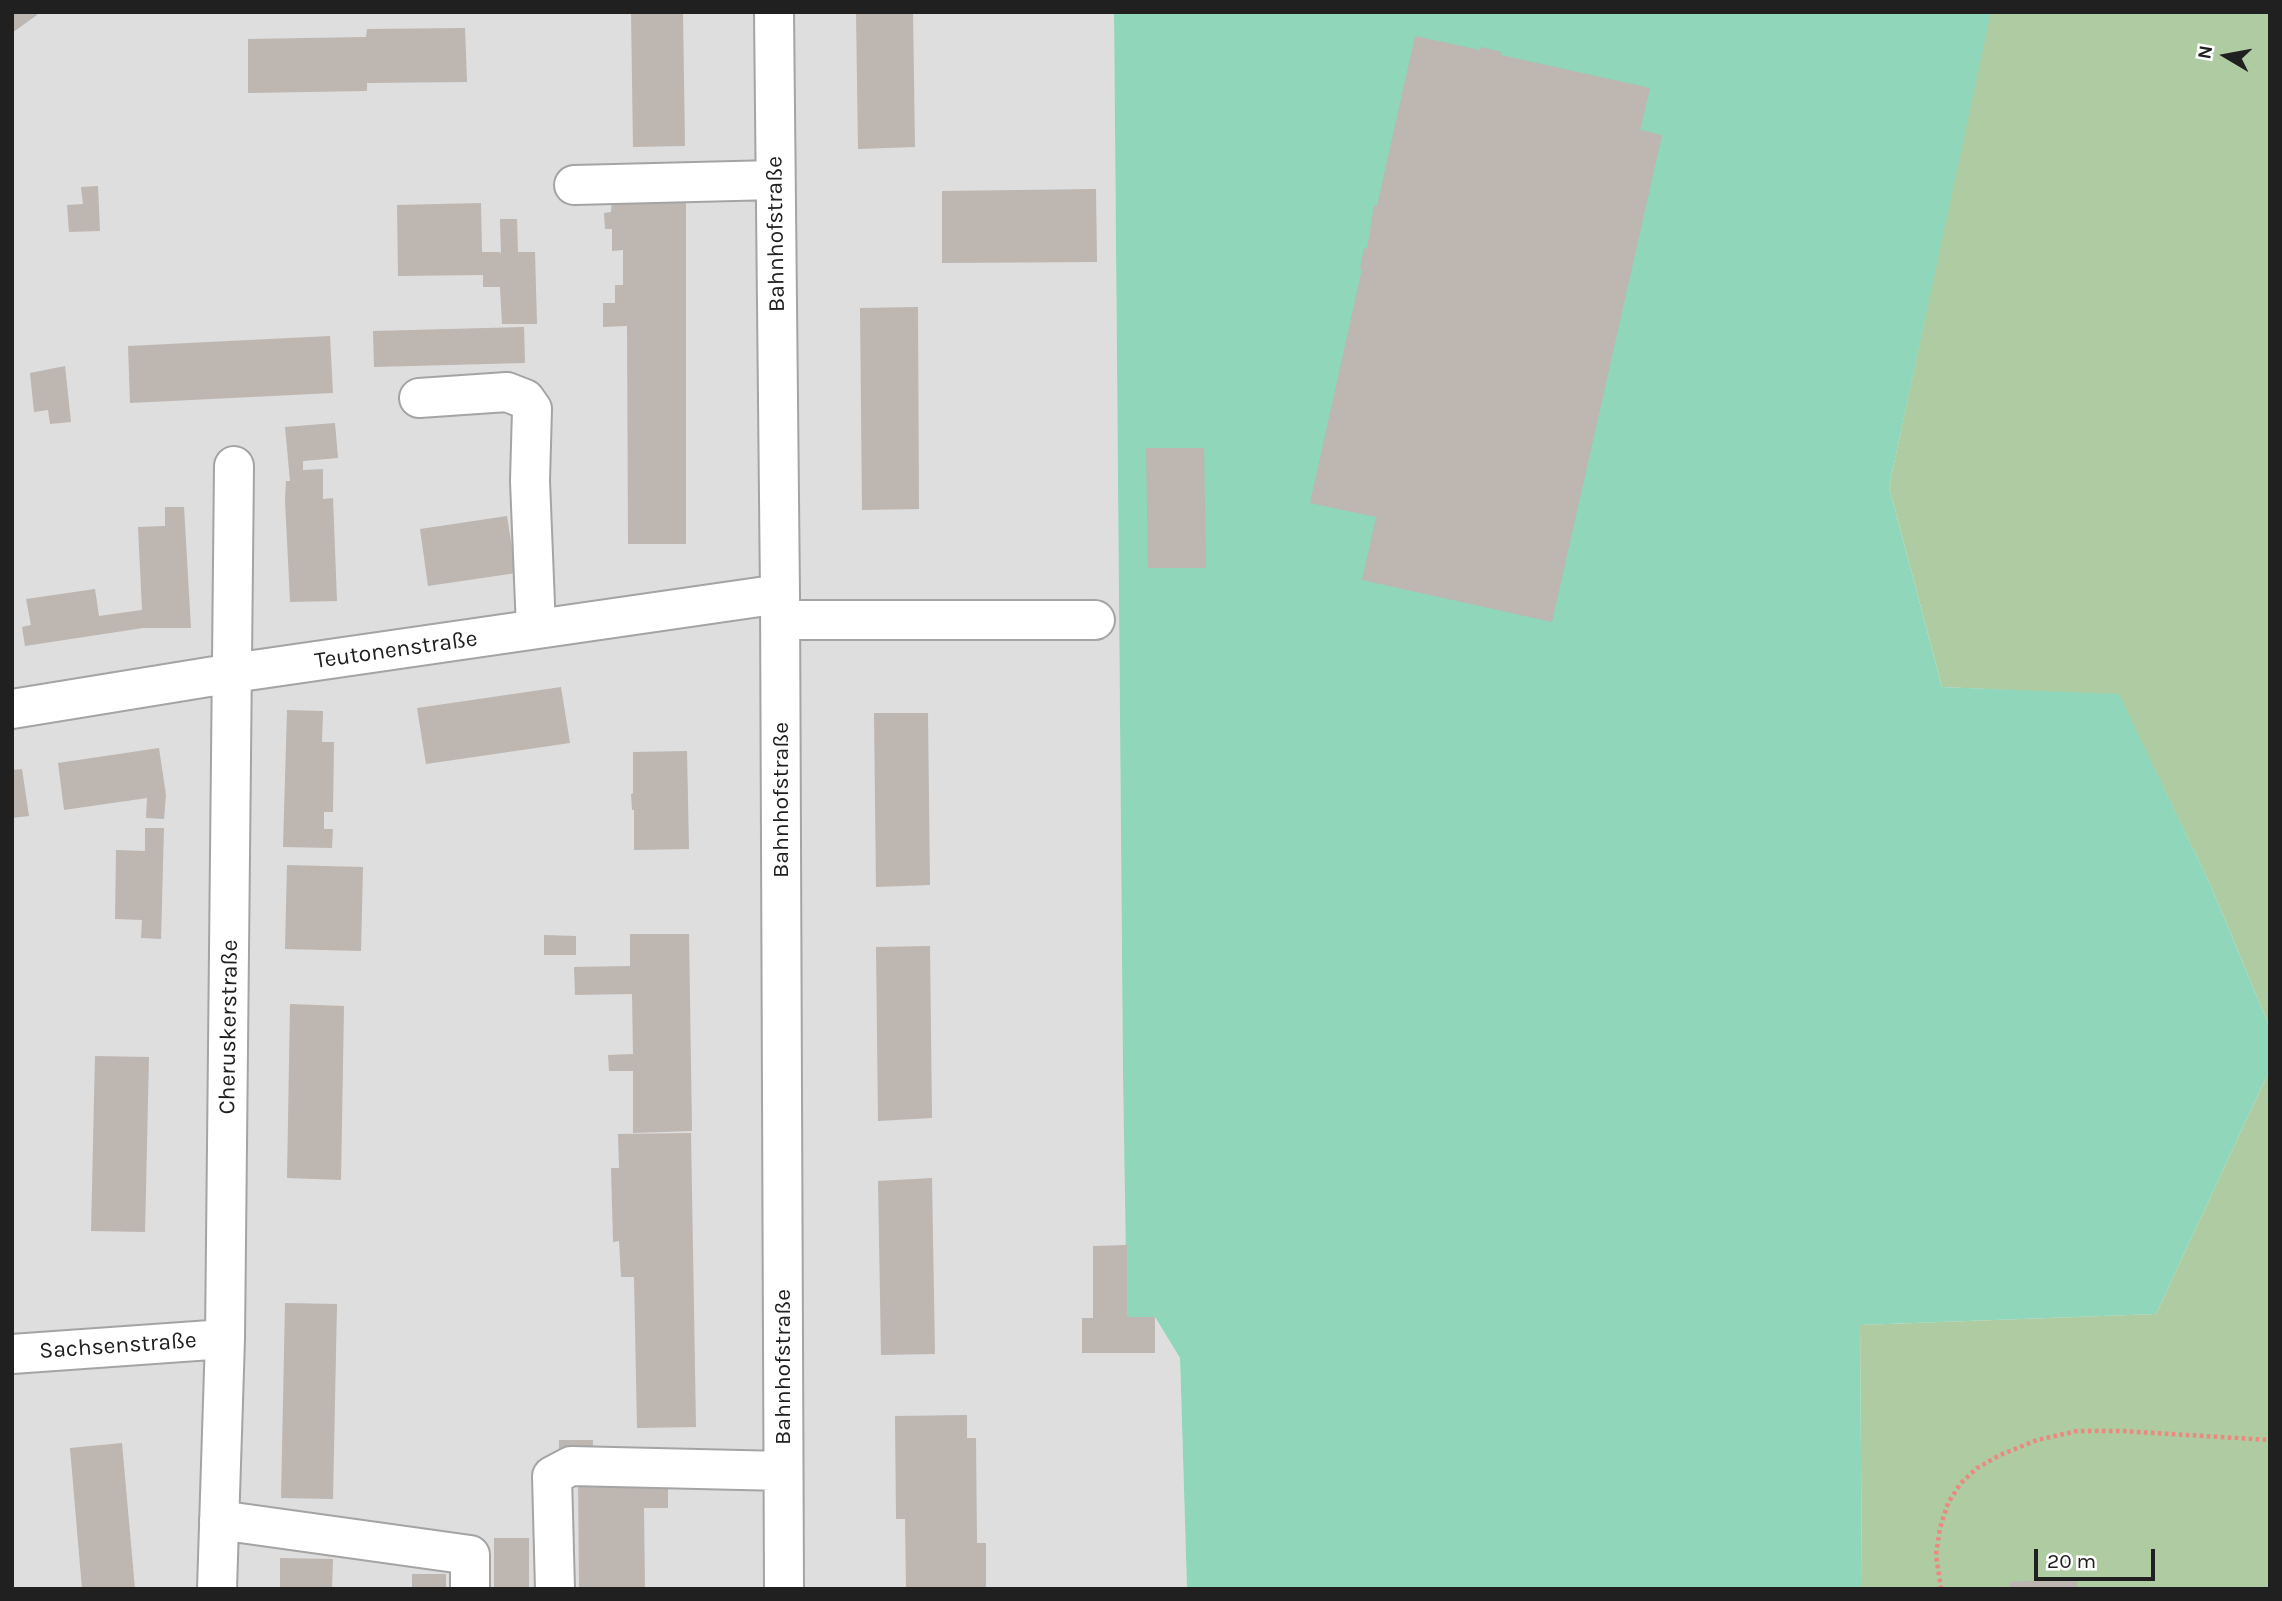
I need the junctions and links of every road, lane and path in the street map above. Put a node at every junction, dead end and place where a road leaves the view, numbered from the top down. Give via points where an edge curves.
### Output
1 (774, 12) edge
2 (775, 180) junction
3 (574, 185) dead end
4 (419, 398) dead end
5 (234, 466) dead end
6 (780, 607) junction
7 (1095, 620) dead end
8 (536, 629) junction
9 (233, 673) junction
10 (12, 709) edge
11 (225, 1339) junction
12 (12, 1354) edge
13 (2270, 1440) edge
14 (783, 1471) junction
15 (219, 1520) junction
16 (217, 1589) edge
17 (470, 1589) edge
18 (555, 1589) edge
19 (784, 1589) edge
20 (1941, 1589) edge

1 - 2 street, Bahnhofstraße
2 - 3 street
2 - 6 street, Bahnhofstraße
4 - 8 street via 507,392 525,399 532,409
5 - 9 street, Cheruskerstraße
6 - 7 street, Teutonenstraße
6 - 8 street, Teutonenstraße
6 - 14 street, Bahnhofstraße
8 - 9 street, Teutonenstraße
9 - 10 street, Teutonenstraße
9 - 11 street, Cheruskerstraße
11 - 12 street, Sachsenstraße
11 - 15 street, Cheruskerstraße
13 - 20 path via 2077,1431 2000,1455 1977,1468 1948,1503 1936,1555
14 - 18 street via 571,1466 552,1476
14 - 19 street, Bahnhofstraße
15 - 16 street, Cheruskerstraße
15 - 17 street via 470,1555

